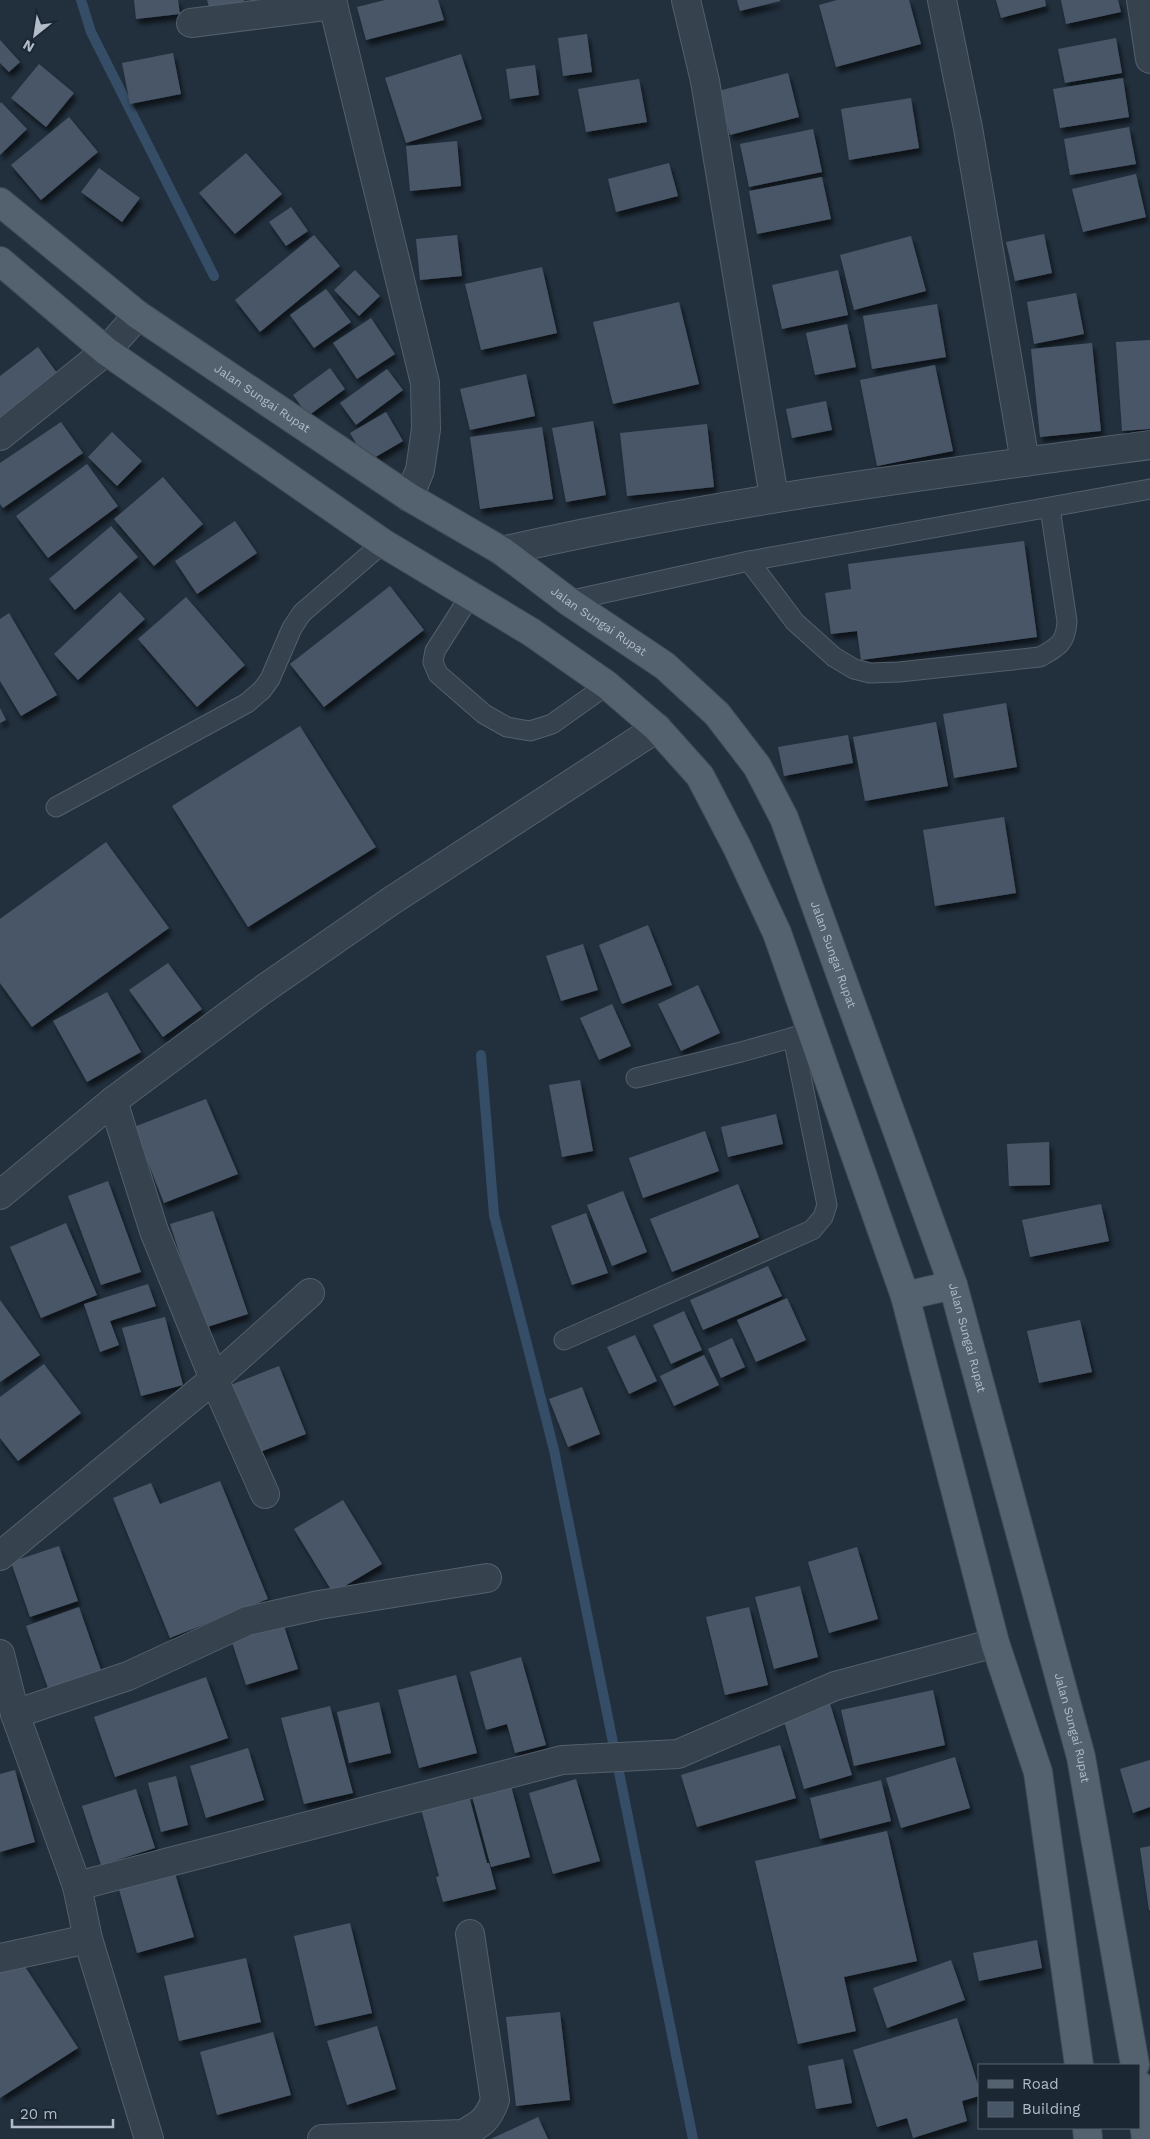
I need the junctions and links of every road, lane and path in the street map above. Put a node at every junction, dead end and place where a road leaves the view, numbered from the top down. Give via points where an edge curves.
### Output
1 (686, 0) edge
2 (942, 0) edge
3 (1141, 0) edge
4 (332, 2) edge
5 (191, 22) dead end
6 (1150, 59) edge
7 (0, 202) edge
8 (0, 261) edge
9 (138, 315) junction
10 (106, 351) junction
11 (0, 436) edge
12 (1150, 446) edge
13 (1026, 462) junction
14 (1150, 489) edge
15 (409, 497) junction
16 (774, 497) junction
17 (1050, 508) junction
18 (383, 543) junction
19 (502, 551) junction
20 (749, 561) junction
21 (470, 596) junction
22 (568, 601) junction
23 (607, 685) junction
24 (657, 728) junction
25 (56, 807) dead end
26 (803, 1034) junction
27 (636, 1078) dead end
28 (113, 1101) junction
29 (0, 1194) edge
30 (952, 1285) junction
31 (310, 1293) dead end
32 (905, 1296) junction
33 (564, 1340) dead end
34 (214, 1379) junction
35 (265, 1494) dead end
36 (0, 1556) edge
37 (487, 1578) dead end
38 (995, 1643) junction
39 (0, 1654) edge
40 (15, 1714) junction
41 (77, 1886) junction
42 (470, 1934) dead end
43 (88, 1939) junction
44 (0, 1958) edge
45 (1079, 2064) edge
46 (1135, 2064) edge
47 (1140, 2093) edge
48 (149, 2139) edge
49 (322, 2139) edge
50 (1146, 2139) edge

1 - 16 street via 705,81
2 - 13 street via 968,128
3 - 6 street
4 - 5 street
4 - 15 street via 425,384 426,429 420,470
7 - 9 main road, Jalan Sungai Rupat
8 - 10 main road
9 - 10 street
9 - 15 main road, Jalan Sungai Rupat
10 - 11 street
10 - 18 main road
12 - 13 street
13 - 16 street
14 - 17 lane
15 - 19 main road, Jalan Sungai Rupat
16 - 19 street
17 - 20 lane
17 - 20 lane via 1067,634 1056,648 1040,657 899,672 870,673 854,669 834,657 795,622
18 - 21 main road
18 - 25 lane via 302,613 270,679 247,703
19 - 22 main road, Jalan Sungai Rupat
20 - 22 lane
21 - 23 main road via 532,632
21 - 23 lane via 436,651 433,662 438,674 484,714 507,727 530,731 552,724
22 - 30 main road, Jalan Sungai Rupat via 665,666 717,714 757,766 784,818
23 - 24 main road
24 - 26 main road via 700,776 737,847 778,933
24 - 28 street via 391,900
26 - 27 lane
26 - 32 main road
26 - 33 lane via 827,1205 819,1224 812,1230
28 - 29 street
28 - 34 street via 154,1231
30 - 32 main road
30 - 46 main road, Jalan Sungai Rupat via 1081,1757
31 - 34 street
32 - 38 main road
34 - 35 street
34 - 36 street
37 - 40 street via 319,1605 247,1621 128,1676
38 - 41 street via 835,1686 678,1754 562,1760
38 - 45 main road via 1038,1772
39 - 40 street
40 - 41 street
41 - 43 street
42 - 49 street via 495,2100 491,2113 482,2123 463,2134
43 - 44 street
43 - 48 street
47 - 50 main road

